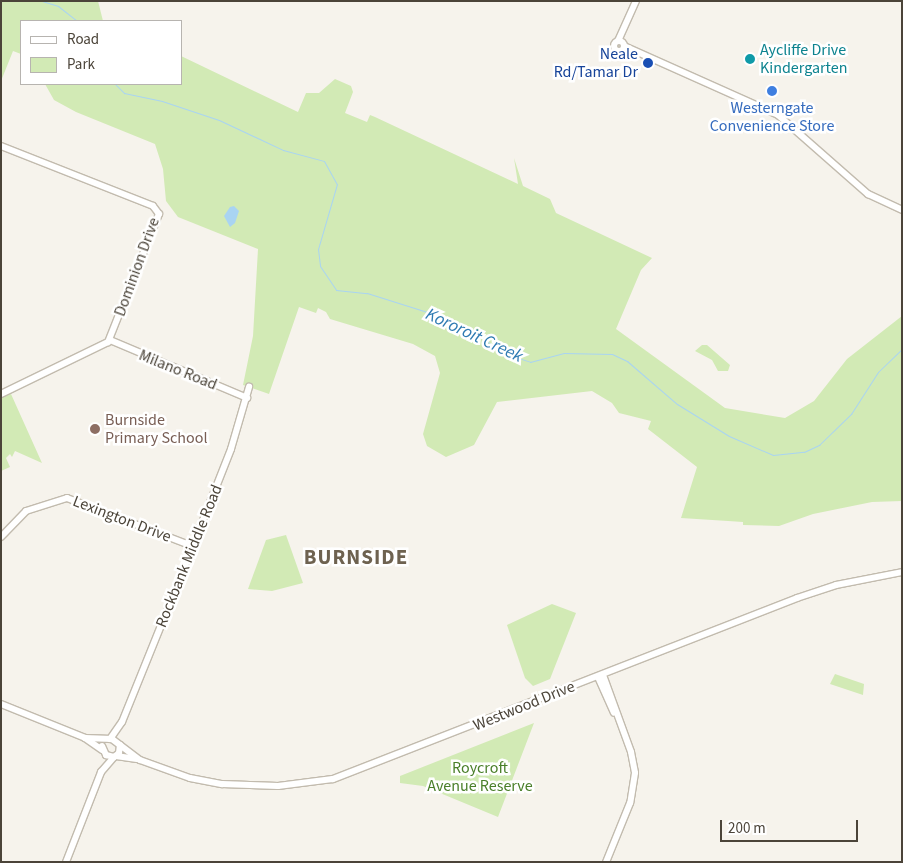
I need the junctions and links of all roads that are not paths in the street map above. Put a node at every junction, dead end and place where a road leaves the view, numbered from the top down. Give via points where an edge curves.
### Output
1 (636, 1) edge
2 (1, 146) edge
3 (902, 210) edge
4 (110, 340) junction
5 (250, 387) dead end
6 (1, 394) edge
7 (247, 398) junction
8 (2, 535) edge
9 (1, 544) edge
10 (192, 546) junction
11 (902, 572) edge
12 (600, 676) junction
13 (1, 704) edge
14 (122, 722) junction
15 (85, 738) junction
16 (109, 739) junction
17 (119, 744) junction
18 (103, 752) junction
19 (115, 757) junction
20 (140, 760) junction
21 (101, 772) junction
22 (66, 862) edge
23 (606, 862) edge

1 - 3 street via 621,45 778,115 868,194
2 - 4 street, Dominion Drive via 157,209 156,224
4 - 6 street
4 - 7 street, Milano Road
5 - 7 street, Rockbank Middle Road
7 - 10 street, Rockbank Middle Road via 231,449
8 - 9 street, Lexington Drive
8 - 10 street, Lexington Drive via 26,511 67,498
10 - 14 street, Rockbank Middle Road
11 - 12 street, Westwood Drive via 836,585 806,595
12 - 20 street, Westwood Drive via 346,775 318,781 278,786 233,785 190,778
12 - 23 street via 631,752 634,781 630,802
13 - 15 street
14 - 16 street, Rockbank Middle Road
14 - 17 street, Rockbank Middle Road
15 - 16 street
15 - 18 street
16 - 17 street, Westwood Drive
16 - 18 street, Rockbank Middle Road
17 - 19 street, Rockbank Middle Road
17 - 20 street, Westwood Drive
18 - 19 street, Westwood Drive
18 - 21 street
19 - 20 street, Westwood Drive
19 - 21 street
21 - 22 street

